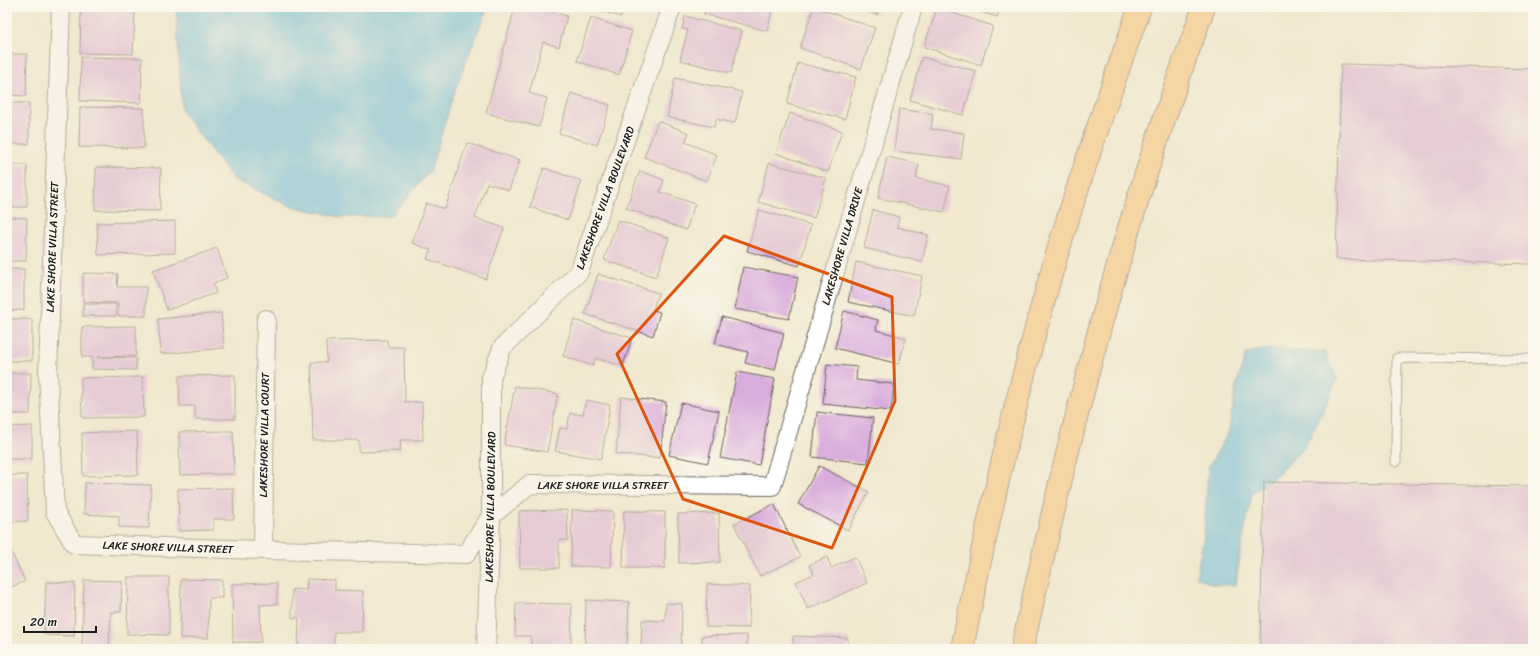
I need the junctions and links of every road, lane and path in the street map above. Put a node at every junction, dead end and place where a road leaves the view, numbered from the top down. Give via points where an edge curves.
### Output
1 (61, 7) edge
2 (672, 7) edge
3 (913, 7) edge
4 (1140, 7) edge
5 (1204, 7) edge
6 (266, 319) dead end
7 (1533, 359) edge
8 (1396, 462) dead end
9 (772, 486) joint
10 (491, 516) junction
11 (263, 550) junction
12 (486, 649) edge
13 (962, 649) edge
14 (1022, 649) edge

1 - 11 street, LAKE SHORE VILLA STREET via 48,372 55,512 74,544
2 - 10 street, LAKESHORE VILLA BOULEVARD via 579,272 502,348 490,378
3 - 9 street, LAKESHORE VILLA DRIVE
4 - 13 highway via 1083,171 1052,271 996,484
5 - 14 highway via 1159,133 1100,328 1058,489
6 - 11 street, LAKESHORE VILLA COURT
7 - 8 lane via 1397,358
9 - 10 street, LAKE SHORE VILLA STREET via 530,484
10 - 11 street, LAKE SHORE VILLA STREET via 466,554
10 - 12 street, LAKESHORE VILLA BOULEVARD

